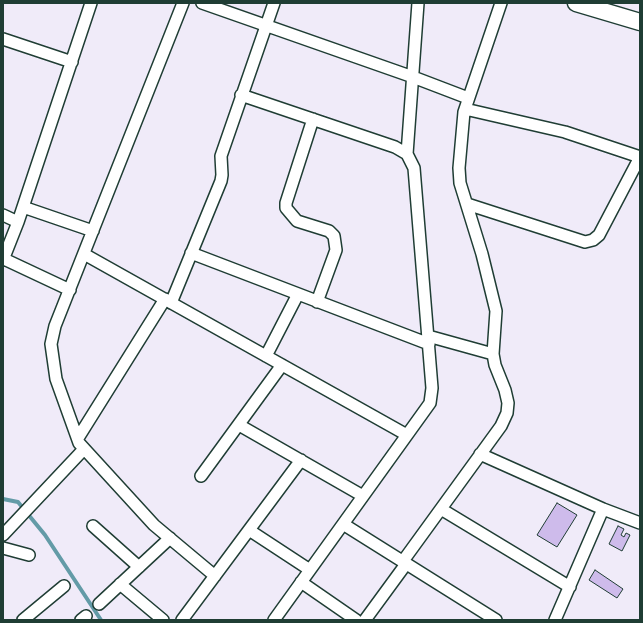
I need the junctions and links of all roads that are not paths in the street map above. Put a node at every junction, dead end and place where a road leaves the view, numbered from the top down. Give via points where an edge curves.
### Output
1 (91, 3) edge
2 (184, 3) edge
3 (202, 3) edge
4 (274, 3) edge
5 (418, 3) edge
6 (501, 3) edge
7 (576, 3) edge
8 (640, 22) edge
9 (266, 25) junction
10 (3, 39) edge
11 (72, 62) junction
12 (413, 77) junction
13 (242, 95) junction
14 (466, 104) junction
15 (313, 119) junction
16 (407, 154) junction
17 (640, 157) edge
18 (467, 204) junction
19 (23, 206) junction
20 (3, 215) edge
21 (18, 222) junction
22 (93, 231) junction
23 (191, 253) junction
24 (84, 254) junction
25 (3, 260) edge
26 (70, 290) junction
27 (298, 294) junction
28 (168, 301) junction
29 (317, 302) junction
30 (428, 340) junction
31 (493, 354) junction
32 (266, 356) junction
33 (282, 365) junction
34 (238, 425) junction
35 (407, 435) junction
36 (78, 438) junction
37 (84, 449) junction
38 (480, 454) junction
39 (301, 460) junction
40 (201, 476) dead end
41 (363, 496) junction
42 (441, 509) junction
43 (603, 509) junction
44 (640, 522) edge
45 (343, 524) junction
46 (93, 526) dead end
47 (249, 530) junction
48 (3, 535) edge
49 (170, 538) junction
50 (3, 548) edge
51 (29, 555) dead end
52 (405, 563) junction
53 (139, 567) junction
54 (310, 570) junction
55 (215, 576) junction
56 (301, 582) junction
57 (120, 584) junction
58 (64, 586) dead end
59 (570, 587) junction
60 (99, 604) dead end
61 (23, 620) edge
62 (163, 620) edge
63 (182, 620) edge
64 (274, 620) edge
65 (356, 620) edge
66 (365, 620) edge
67 (496, 620) edge
68 (555, 620) edge

1 - 11 street
2 - 22 street
3 - 9 street
4 - 9 street
5 - 12 street
6 - 14 street
7 - 8 main road
9 - 12 street
9 - 13 street
10 - 11 street
11 - 19 street
12 - 14 street
12 - 16 street
13 - 15 street
13 - 23 street via 221,156 221,181
14 - 17 street via 565,132
14 - 18 street via 458,168
15 - 16 street via 395,147
15 - 29 street via 286,208 297,221 329,231 334,236 336,250
16 - 30 street via 414,168
17 - 18 street via 599,235 593,240 585,242
18 - 31 street via 496,311
19 - 21 street
19 - 22 street
20 - 21 street
21 - 25 street
22 - 24 street
23 - 27 street
23 - 28 street
24 - 26 street
24 - 28 street
25 - 26 street
26 - 36 street via 55,326 51,344 56,379
27 - 29 street
27 - 32 street
28 - 32 street
28 - 36 street
29 - 30 street
30 - 31 street
30 - 35 street via 432,400
31 - 38 street via 505,390 507,413 501,426
32 - 33 street
33 - 34 street
33 - 35 street
34 - 39 street
34 - 40 street
35 - 41 street
36 - 37 street
37 - 48 street
37 - 49 street via 137,509
38 - 42 street
38 - 43 street
39 - 41 street
39 - 47 street
41 - 45 street
42 - 52 street
42 - 59 street
43 - 44 street
43 - 59 street
45 - 52 street
45 - 54 street
46 - 53 street
47 - 54 street
47 - 55 street
49 - 53 street
49 - 55 street
50 - 51 street
52 - 66 street
52 - 67 street
53 - 57 street
54 - 56 street
55 - 63 street
56 - 64 street
56 - 65 street
57 - 60 street
57 - 62 street
58 - 61 street
59 - 68 street

